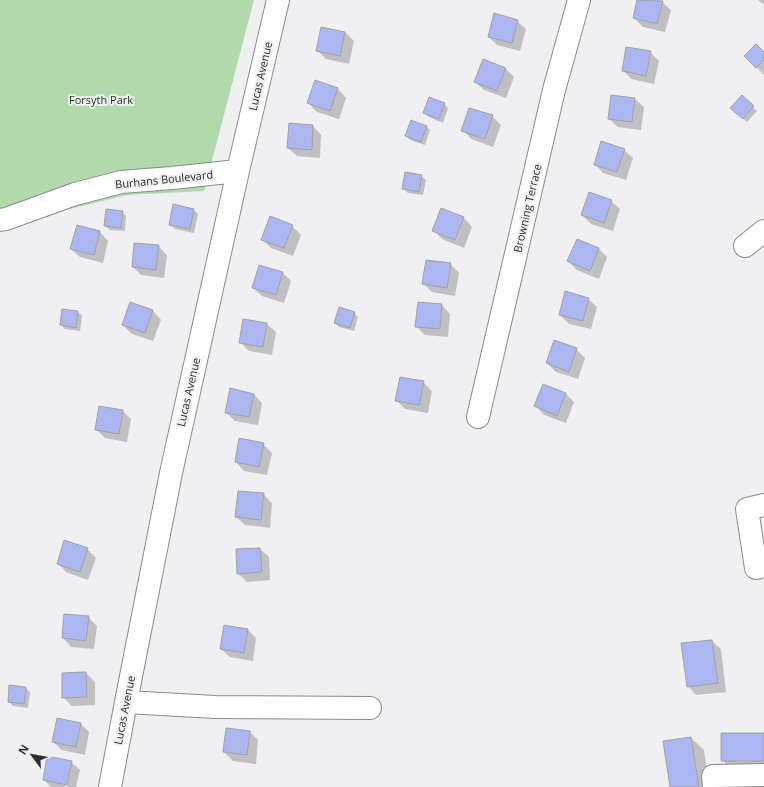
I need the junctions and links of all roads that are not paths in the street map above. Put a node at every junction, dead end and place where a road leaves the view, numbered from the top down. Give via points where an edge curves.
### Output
1 (278, 0) edge
2 (579, 0) edge
3 (238, 171) junction
4 (0, 220) edge
5 (764, 231) edge
6 (745, 246) dead end
7 (478, 417) dead end
8 (764, 504) edge
9 (764, 566) edge
10 (126, 702) junction
11 (370, 708) dead end
12 (764, 775) edge
13 (110, 787) edge
14 (714, 787) edge

1 - 3 street, Lucas Avenue
2 - 7 street, Browning Terrace via 554,90
3 - 4 street, Burhans Boulevard via 121,182 75,194
3 - 10 street, Lucas Avenue via 170,473
5 - 6 street
8 - 9 street via 747,509 756,568
10 - 11 street via 215,707
10 - 13 street, Lucas Avenue
12 - 14 street via 713,776

